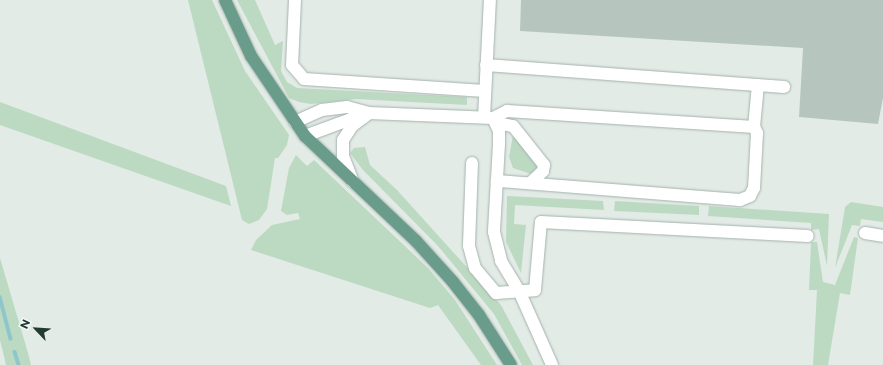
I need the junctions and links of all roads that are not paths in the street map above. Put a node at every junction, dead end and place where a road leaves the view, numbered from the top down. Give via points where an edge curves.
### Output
1 (225, 0) edge
2 (295, 0) edge
3 (490, 0) edge
4 (486, 65) junction
5 (758, 85) junction
6 (784, 87) dead end
7 (485, 91) junction
8 (369, 113) junction
9 (491, 119) junction
10 (295, 122) junction
11 (754, 128) junction
12 (305, 136) junction
13 (472, 163) dead end
14 (497, 181) junction
15 (353, 182) junction
16 (530, 183) junction
17 (865, 233) dead end
18 (808, 236) dead end
19 (883, 236) edge
20 (520, 293) junction
21 (510, 365) edge
22 (552, 365) edge

1 - 10 main road via 251,56
2 - 7 street via 292,65 304,79
3 - 4 street
4 - 5 street
4 - 7 street
5 - 6 street
5 - 11 street
7 - 9 street
8 - 9 street
8 - 10 street via 347,107 322,110
8 - 12 street
8 - 15 street via 352,126 343,140 343,156
9 - 11 street via 507,112
9 - 14 street
9 - 16 street via 513,126 544,165 543,171
10 - 12 main road
11 - 16 street via 757,133 754,188 750,196 740,200
12 - 15 main road
13 - 20 street via 468,246 475,268 496,293
14 - 16 street
14 - 20 street via 494,232 501,261
15 - 21 main road via 416,241 453,282 479,315
17 - 19 street
18 - 20 street via 541,222 535,290
20 - 22 street

